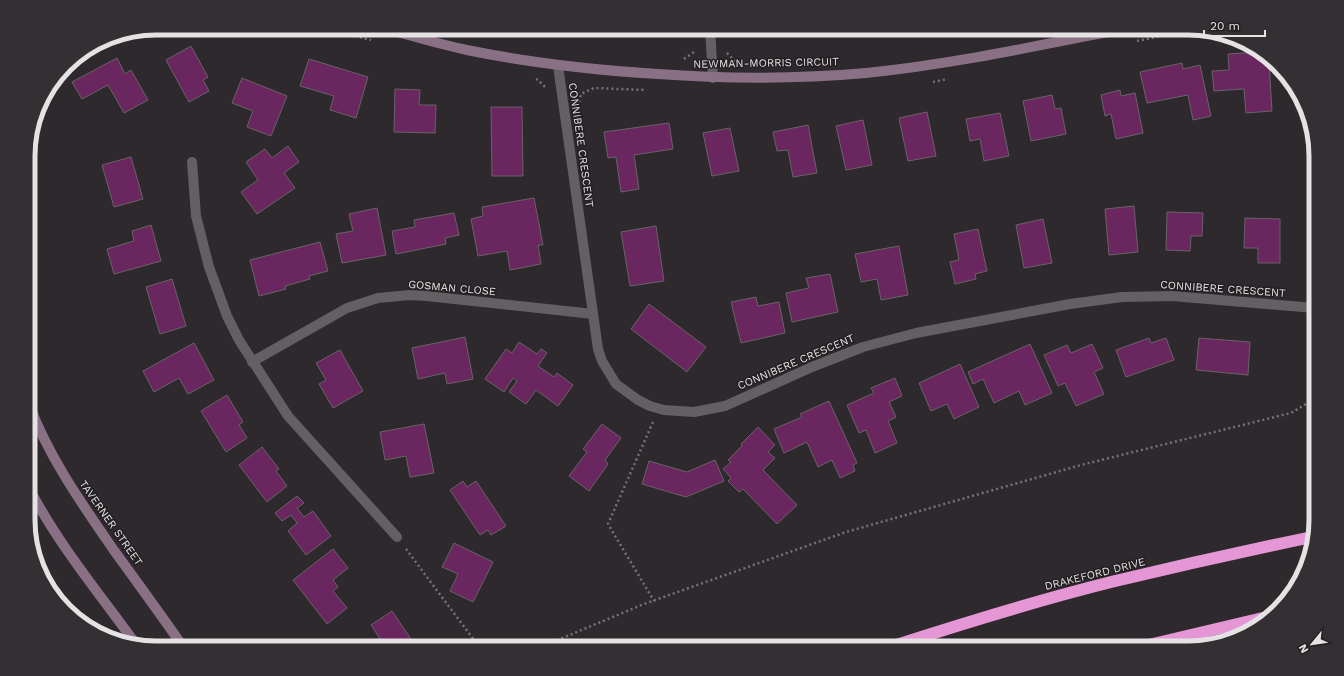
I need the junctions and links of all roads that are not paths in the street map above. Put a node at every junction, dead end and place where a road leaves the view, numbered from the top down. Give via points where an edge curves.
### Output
1 (409, 35) edge
2 (710, 35) edge
3 (1092, 35) edge
4 (558, 66) junction
5 (713, 78) junction
6 (192, 162) dead end
7 (1309, 307) edge
8 (593, 314) junction
9 (252, 362) junction
10 (35, 420) edge
11 (35, 499) edge
12 (397, 537) road end
13 (1308, 538) edge
14 (1257, 619) edge
15 (132, 638) edge
16 (179, 641) edge
17 (909, 641) edge
18 (1166, 641) edge

1 - 4 street, NEWMAN-MORRIS CIRCUIT via 466,50
2 - 5 street
3 - 5 street, NEWMAN-MORRIS CIRCUIT via 970,59 867,73
4 - 5 street, NEWMAN-MORRIS CIRCUIT
4 - 8 street, CONNIBERE CRESCENT
6 - 9 street via 196,216 209,267 227,316
7 - 8 street, CONNIBERE CRESCENT via 1172,296 1122,297 1070,304 916,333 863,347 725,406 694,412 659,409 638,400 616,384 598,349
8 - 9 street, GOSMAN CLOSE via 418,295 378,298 347,308
9 - 12 street via 288,416
10 - 16 street, TAVERNER STREET via 68,483
11 - 15 street via 60,539
13 - 17 highway, DRAKEFORD DRIVE via 1110,582 1000,612
14 - 18 highway

